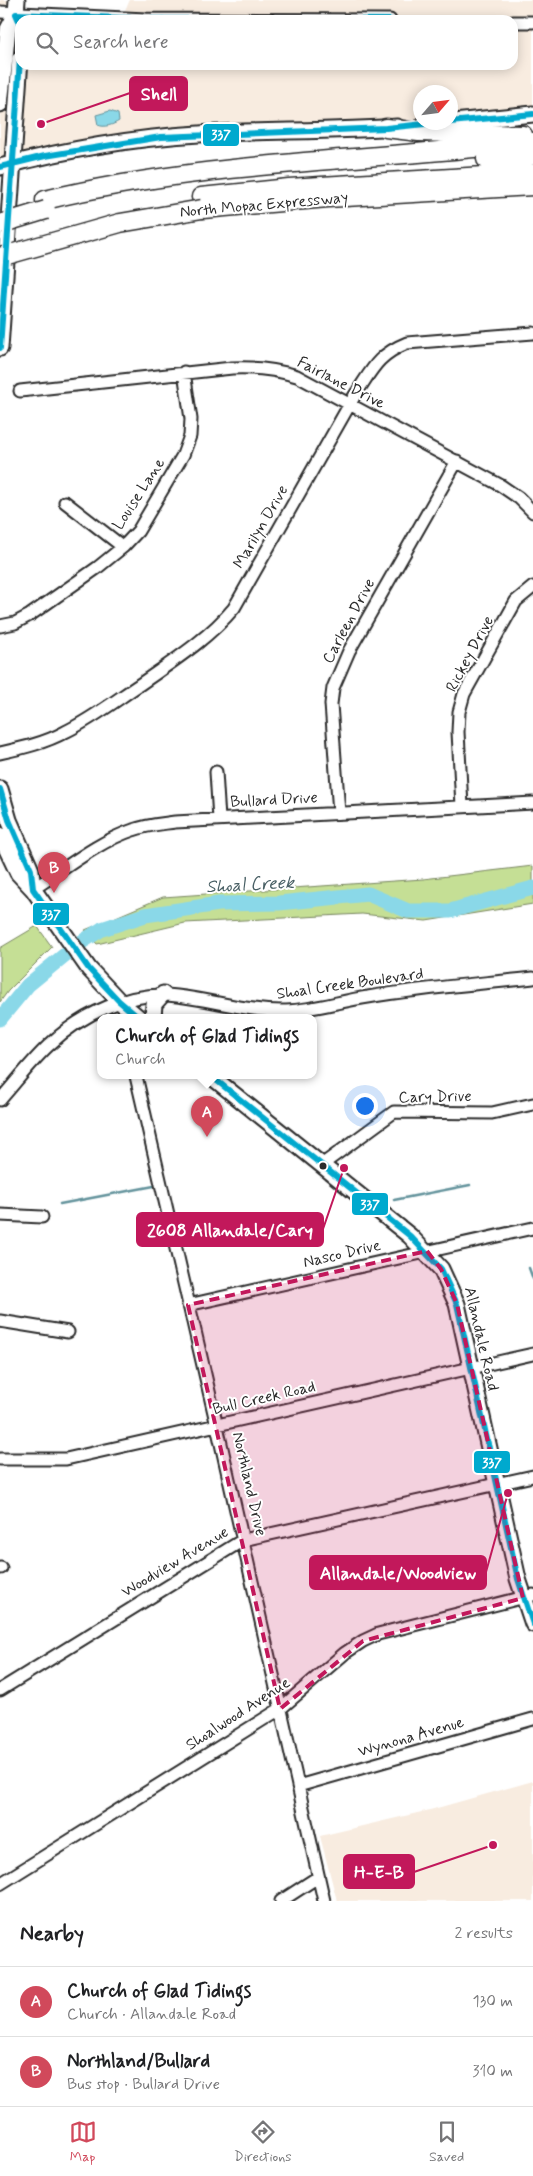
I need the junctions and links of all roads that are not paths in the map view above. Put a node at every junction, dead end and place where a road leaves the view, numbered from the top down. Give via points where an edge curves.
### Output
1 (0, 12) edge
2 (18, 12) edge
3 (73, 15) edge
4 (15, 17) edge
5 (518, 22) edge
6 (533, 22) edge
7 (19, 70) edge
8 (0, 104) edge
9 (533, 114) edge
10 (386, 128) junction
11 (15, 132) junction
12 (533, 135) edge
13 (533, 142) edge
14 (45, 156) junction
15 (533, 156) edge
16 (7, 165) edge
17 (533, 173) edge
18 (533, 186) edge
19 (202, 203) junction
20 (46, 205) junction
21 (0, 214) edge
22 (0, 224) edge
23 (0, 245) edge
24 (0, 257) edge
25 (533, 334) edge
26 (0, 348) edge
27 (184, 372) junction
28 (20, 391) dead end
29 (350, 404) junction
30 (457, 461) junction
31 (65, 502) dead end
32 (533, 512) edge
33 (123, 547) junction
34 (533, 586) edge
35 (0, 626) edge
36 (0, 753) edge
37 (216, 772) dead end
38 (0, 789) edge
39 (533, 803) edge
40 (462, 806) junction
41 (339, 813) junction
42 (219, 819) junction
43 (0, 834) edge
44 (33, 889) junction
45 (533, 978) edge
46 (163, 994) junction
47 (119, 1002) junction
48 (97, 1014) edge
49 (98, 1014) edge
50 (134, 1014) edge
51 (153, 1014) edge
52 (137, 1079) edge
53 (215, 1079) edge
54 (0, 1100) edge
55 (533, 1104) edge
56 (322, 1164) junction
57 (0, 1215) edge
58 (42, 1217) dead end
59 (533, 1228) edge
60 (427, 1251) junction
61 (188, 1305) junction
62 (0, 1321) edge
63 (68, 1332) dead end
64 (533, 1354) edge
65 (470, 1368) junction
66 (218, 1426) junction
67 (0, 1459) edge
68 (533, 1476) edge
69 (496, 1484) junction
70 (243, 1540) junction
71 (528, 1596) edge
72 (533, 1624) edge
73 (0, 1690) edge
74 (280, 1709) junction
75 (533, 1719) edge
76 (298, 1786) junction
77 (318, 1877) junction
78 (0, 1884) edge
79 (281, 1901) edge
80 (324, 1901) edge

1 - 2 street
2 - 3 street
4 - 8 main road via 8,29
5 - 6 street
7 - 11 main road
9 - 10 main road
10 - 12 highway
10 - 14 main road via 171,136
11 - 14 main road via 24,146
11 - 16 main road
13 - 20 highway via 228,168 146,179
14 - 16 main road
15 - 20 highway via 225,178
16 - 26 main road
17 - 19 highway via 289,188
18 - 19 highway, North Mopac Expressway
19 - 23 highway via 114,212
19 - 24 highway, North Mopac Expressway, bridge
20 - 21 highway
20 - 22 highway, bridge
25 - 29 street, Marilyn Drive via 407,343 390,350 377,362
27 - 28 street, Fairlane Drive
27 - 29 street, Fairlane Drive via 256,367 277,370 297,376
27 - 33 street, Louise Lane via 191,419 190,436 149,514
29 - 30 street, Fairlane Drive
29 - 36 street, Marilyn Drive via 234,608 219,626 93,717 33,745
30 - 32 street, Fairlane Drive via 519,498
30 - 41 street, Carleen Drive via 349,651 333,688 331,704
31 - 33 street
33 - 35 street, Louise Lane via 30,615
34 - 40 street, Rickey Drive via 516,601 464,694 458,732
37 - 42 street
38 - 44 main road via 9,820 31,870
39 - 40 street, Bullard Drive
40 - 41 street, Bullard Drive
41 - 42 street, Bullard Drive
42 - 44 street, Bullard Drive via 134,829
43 - 44 main road via 18,873
44 - 47 main road via 89,969
45 - 46 street, Shoal Creek Boulevard via 368,997 285,1011 264,1011
46 - 47 street, Shoal Creek Boulevard
46 - 51 main road via 154,1004
47 - 49 street, Shoal Creek Boulevard
47 - 50 main road
48 - 54 street, Shoal Creek Boulevard via 60,1035
52 - 61 street, Northland Drive
53 - 56 main road, Allandale Road
55 - 56 street, Cary Drive via 492,1113 394,1112
56 - 60 main road, Allandale Road
57 - 58 street
59 - 60 street, Nasco Drive
60 - 61 street, Nasco Drive
60 - 65 main road, Allandale Road via 441,1269 457,1304
61 - 66 street, Northland Drive
62 - 63 street
64 - 65 street, Bull Creek Road
65 - 66 street, Bull Creek Road
65 - 69 main road, Allandale Road
66 - 67 street, Bull Creek Road via 66,1459
66 - 70 street, Northland Drive
68 - 69 street, Woodview Avenue
69 - 70 street, Woodview Avenue
69 - 71 main road, Allandale Road
70 - 73 street, Woodview Avenue
70 - 74 street, Northland Drive
71 - 72 main road, Allandale Road
71 - 74 street, Shoalwood Avenue via 378,1634 345,1653
74 - 76 street, Northland Drive
74 - 78 street, Shoalwood Avenue
75 - 76 street, Wynona Avenue
76 - 77 street, Northland Drive
77 - 79 street
77 - 80 street, Northland Drive

